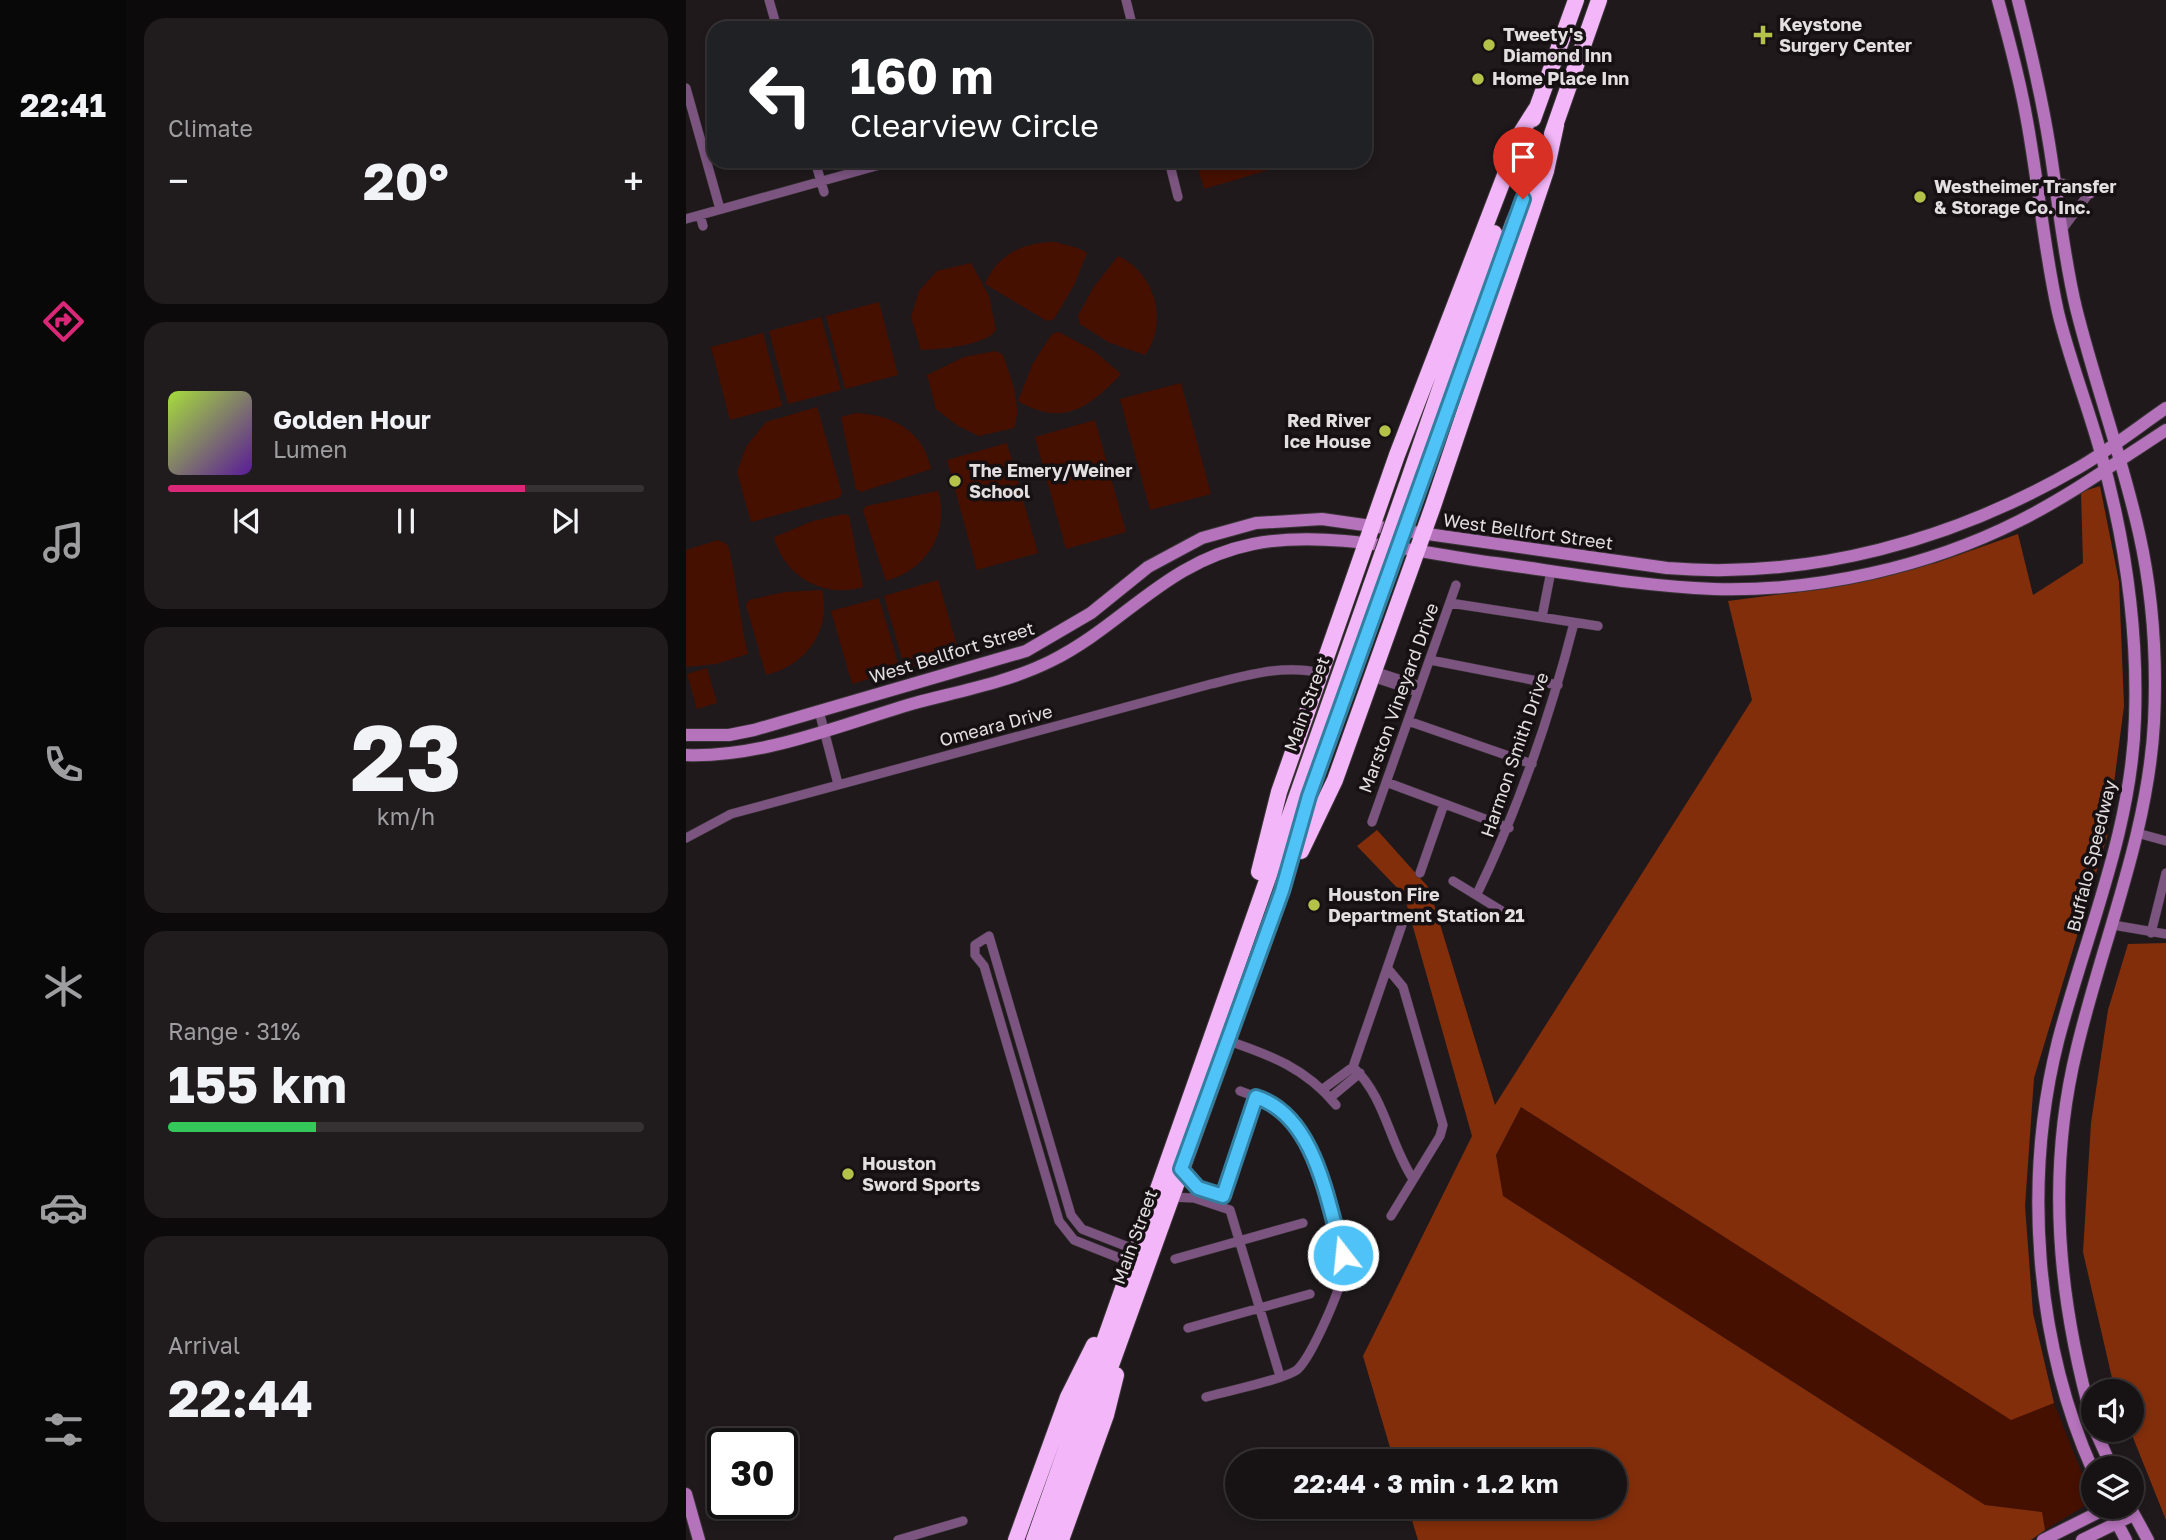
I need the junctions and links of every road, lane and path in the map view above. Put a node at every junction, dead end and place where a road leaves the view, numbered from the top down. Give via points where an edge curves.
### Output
1 (769, 0) edge
2 (1126, 0) edge
3 (1576, 0) edge
4 (1599, 0) edge
5 (1998, 0) edge
6 (2018, 0) edge
7 (775, 21) edge
8 (1131, 21) edge
9 (686, 88) edge
10 (2043, 107) junction
11 (1536, 109) junction
12 (2022, 119) junction
13 (1556, 125) junction
14 (707, 163) edge
15 (708, 168) edge
16 (817, 168) edge
17 (869, 168) edge
18 (877, 168) edge
19 (1170, 168) edge
20 (879, 177) dead end
21 (821, 181) junction
22 (2054, 183) junction
23 (2093, 188) joint
24 (824, 192) dead end
25 (1178, 197) dead end
26 (762, 198) junction
27 (720, 209) junction
28 (765, 209) dead end
29 (700, 215) junction
30 (686, 219) edge
31 (703, 226) dead end
32 (2061, 231) junction
33 (2044, 235) junction
34 (2166, 408) edge
35 (2166, 430) edge
36 (2115, 443) junction
37 (2101, 453) junction
38 (2119, 460) junction
39 (2105, 470) junction
40 (1388, 482) junction
41 (1412, 488) junction
42 (1433, 506) junction
43 (1976, 518) junction
44 (1373, 525) junction
45 (1230, 529) junction
46 (1423, 534) junction
47 (1984, 536) junction
48 (1367, 545) junction
49 (1234, 549) junction
50 (1881, 550) junction
51 (1416, 553) junction
52 (1554, 553) junction
53 (1884, 569) junction
54 (1551, 570) junction
55 (1685, 570) junction
56 (1357, 573) junction
57 (1457, 585) dead end
58 (1683, 587) junction
59 (1376, 588) junction
60 (1402, 591) junction
61 (1116, 593) junction
62 (1450, 603) junction
63 (1128, 608) junction
64 (1542, 617) junction
65 (2153, 617) junction
66 (2133, 619) junction
67 (1574, 623) junction
68 (1598, 626) dead end
69 (1002, 658) junction
70 (1430, 660) junction
71 (1321, 673) junction
72 (1373, 674) junction
73 (1008, 677) junction
74 (1558, 685) junction
75 (1419, 689) junction
76 (820, 711) junction
77 (1408, 721) junction
78 (824, 730) junction
79 (686, 735) edge
80 (686, 755) edge
81 (1532, 764) junction
82 (1386, 782) junction
83 (838, 784) junction
84 (1444, 804) junction
85 (2125, 808) junction
86 (2142, 811) junction
87 (1372, 822) dead end
88 (1509, 828) junction
89 (2137, 833) junction
90 (686, 838) edge
91 (2166, 841) edge
92 (1420, 873) dead end
93 (2166, 873) edge
94 (1453, 881) dead end
95 (1282, 891) junction
96 (1477, 894) junction
97 (1502, 911) dead end
98 (1405, 916) dead end
99 (2095, 921) junction
100 (2113, 925) junction
101 (2151, 933) junction
102 (2166, 934) edge
103 (1388, 969) junction
104 (1233, 974) junction
105 (1002, 981) junction
106 (990, 984) junction
107 (1226, 1040) junction
108 (2053, 1067) junction
109 (2073, 1069) junction
110 (1357, 1070) junction
111 (1032, 1080) junction
112 (1019, 1084) junction
113 (1323, 1089) junction
114 (1240, 1091) dead end
115 (1256, 1097) junction
116 (1181, 1169) junction
117 (1413, 1179) junction
118 (1204, 1190) junction
119 (1065, 1195) junction
120 (1170, 1197) junction
121 (1052, 1199) junction
122 (1202, 1200) junction
123 (1222, 1201) junction
124 (2039, 1210) junction
125 (2057, 1210) junction
126 (1391, 1216) dead end
127 (1303, 1223) dead end
128 (1241, 1240) junction
129 (1175, 1259) dead end
130 (1137, 1261) junction
131 (1126, 1280) junction
132 (1310, 1294) dead end
133 (1261, 1308) junction
134 (1188, 1328) dead end
135 (2075, 1360) junction
136 (2058, 1363) junction
137 (1280, 1376) junction
138 (2081, 1381) edge
139 (1206, 1397) dead end
140 (2086, 1456) edge
141 (686, 1494) edge
142 (2085, 1519) edge
143 (2115, 1519) edge
144 (2122, 1519) edge
145 (2136, 1519) edge
146 (963, 1521) dead end
147 (2117, 1523) junction
148 (912, 1538) edge
149 (699, 1540) edge
150 (898, 1540) edge
151 (1016, 1540) edge
152 (1034, 1540) edge
153 (1048, 1540) edge
154 (1061, 1540) edge
155 (2043, 1540) edge
156 (2082, 1540) edge
157 (2126, 1540) edge
158 (2148, 1540) edge

1 - 7 street
2 - 8 street
3 - 11 highway, Main Street
4 - 13 highway, Main Street
5 - 12 main road, Buffalo Speedway
6 - 10 main road, Buffalo Speedway
9 - 14 street
10 - 12 main road
10 - 22 main road, Buffalo Speedway
11 - 40 highway via 1517,143
11 - 41 highway, Main Street
12 - 33 main road, Buffalo Speedway
13 - 41 highway, Main Street
13 - 42 highway via 1546,171
15 - 27 street
16 - 21 street
17 - 21 street
18 - 20 street
19 - 25 street
21 - 24 street
21 - 26 street
22 - 23 main road
22 - 32 main road, Buffalo Speedway
23 - 32 street
26 - 27 street
26 - 28 street
27 - 29 street
29 - 30 street
29 - 31 street
32 - 33 main road
32 - 36 main road, Buffalo Speedway via 2076,307
33 - 37 main road, Buffalo Speedway via 2059,313
34 - 36 main road, West Bellfort Street
35 - 38 main road, West Bellfort Street
36 - 37 main road, West Bellfort Street
36 - 38 main road, Buffalo Speedway
37 - 39 main road, Buffalo Speedway
37 - 43 main road, West Bellfort Street
38 - 39 main road, West Bellfort Street
38 - 65 main road, Buffalo Speedway via 2139,533
39 - 47 main road, West Bellfort Street via 2058,500
39 - 66 main road, Buffalo Speedway
40 - 42 highway via 1395,504 1421,513
40 - 44 highway
41 - 59 highway, Main Street, bridge
42 - 46 highway
43 - 47 main road
43 - 50 main road, West Bellfort Street
44 - 45 main road, West Bellfort Street via 1289,519
44 - 46 main road, West Bellfort Street
44 - 48 highway
45 - 49 main road
45 - 61 main road, West Bellfort Street via 1177,550
46 - 51 highway
46 - 52 main road, West Bellfort Street
47 - 53 main road, West Bellfort Street
48 - 49 main road, West Bellfort Street via 1319,539
48 - 51 main road, West Bellfort Street
48 - 56 highway
49 - 63 main road, West Bellfort Street via 1174,574
50 - 53 main road
50 - 55 main road, West Bellfort Street via 1759,569
51 - 54 main road, West Bellfort Street
51 - 60 highway
52 - 54 main road
52 - 55 main road, West Bellfort Street
53 - 58 main road, West Bellfort Street via 1783,586
54 - 58 main road, West Bellfort Street
54 - 64 street
55 - 58 main road
56 - 60 highway via 1374,566 1395,573
56 - 71 highway
57 - 62 street, Marston Vineyard Drive
59 - 95 highway, Main Street
59 - 104 highway, Main Street
60 - 72 highway
61 - 63 main road
61 - 69 main road, West Bellfort Street via 1049,640
62 - 64 street
62 - 70 street, Marston Vineyard Drive
63 - 73 main road, West Bellfort Street via 1077,646
64 - 67 street
65 - 66 main road
65 - 86 main road, Buffalo Speedway via 2154,724
66 - 85 main road, Buffalo Speedway via 2136,716
67 - 68 street
67 - 74 street, Harmon Smith Drive
69 - 73 main road
69 - 76 main road, West Bellfort Street
70 - 74 street
70 - 75 street, Marston Vineyard Drive
71 - 83 street, Omeara Drive via 1303,669 1259,672
71 - 104 highway via 1279,792
72 - 75 street
72 - 95 highway via 1335,780
73 - 78 main road, West Bellfort Street
74 - 81 street, Harmon Smith Drive
75 - 77 street, Marston Vineyard Drive
76 - 78 street
76 - 79 main road, West Bellfort Street via 754,730
77 - 81 street
77 - 82 street, Marston Vineyard Drive
78 - 80 main road, West Bellfort Street via 752,750
78 - 83 street
81 - 88 street, Harmon Smith Drive
82 - 84 street
82 - 87 street, Marston Vineyard Drive
83 - 90 street, Omeara Drive via 720,817
84 - 88 street
84 - 92 street
85 - 86 main road
85 - 99 main road, Buffalo Speedway
86 - 89 main road, Buffalo Speedway
88 - 96 street, Harmon Smith Drive
89 - 91 street
89 - 100 main road, Buffalo Speedway
93 - 101 street
94 - 96 street
95 - 107 highway, Main Street
96 - 97 street
98 - 103 street
99 - 100 main road
99 - 108 main road, Buffalo Speedway
100 - 101 street
100 - 109 main road, Buffalo Speedway
101 - 102 street
103 - 110 street
103 - 117 street via 1403,987 1443,1125
104 - 130 highway, Main Street
105 - 106 street
105 - 106 street via 989,936 978,940 974,949
105 - 111 street
106 - 112 street
107 - 113 street via 1286,1062
107 - 116 highway, Main Street
108 - 109 main road
108 - 124 main road, Buffalo Speedway via 2044,1113
109 - 125 main road, Buffalo Speedway via 2064,1115
110 - 113 street
110 - 113 street via 1333,1101
110 - 117 street via 1377,1095
111 - 112 street
111 - 119 street
112 - 121 street
114 - 115 street
115 - 123 street
115 - 137 street via 1287,1113 1303,1135 1343,1255 1336,1298 1300,1367
116 - 118 street
116 - 120 highway, Main Street
117 - 126 street
118 - 122 street
118 - 123 street
119 - 121 street
119 - 130 street via 1071,1215 1082,1229
120 - 122 street
120 - 130 highway, Main Street
121 - 130 street via 1059,1222 1074,1240
122 - 123 street
123 - 128 street
124 - 125 main road
124 - 136 main road, Buffalo Speedway via 2044,1293
125 - 135 main road, Buffalo Speedway via 2063,1290
127 - 128 street
128 - 129 street
128 - 133 street
130 - 131 highway, Main Street
130 - 153 highway, Main Street
130 - 154 highway via 1106,1415
131 - 151 highway via 1068,1397
131 - 152 highway, Main Street
132 - 133 street
133 - 134 street
133 - 137 street
135 - 136 main road
135 - 138 main road, Buffalo Speedway
136 - 140 main road, Buffalo Speedway
137 - 139 street
141 - 149 main road
142 - 155 main road
143 - 147 main road
144 - 147 main road
145 - 158 main road
146 - 148 street
147 - 156 main road
147 - 157 main road
148 - 150 street

